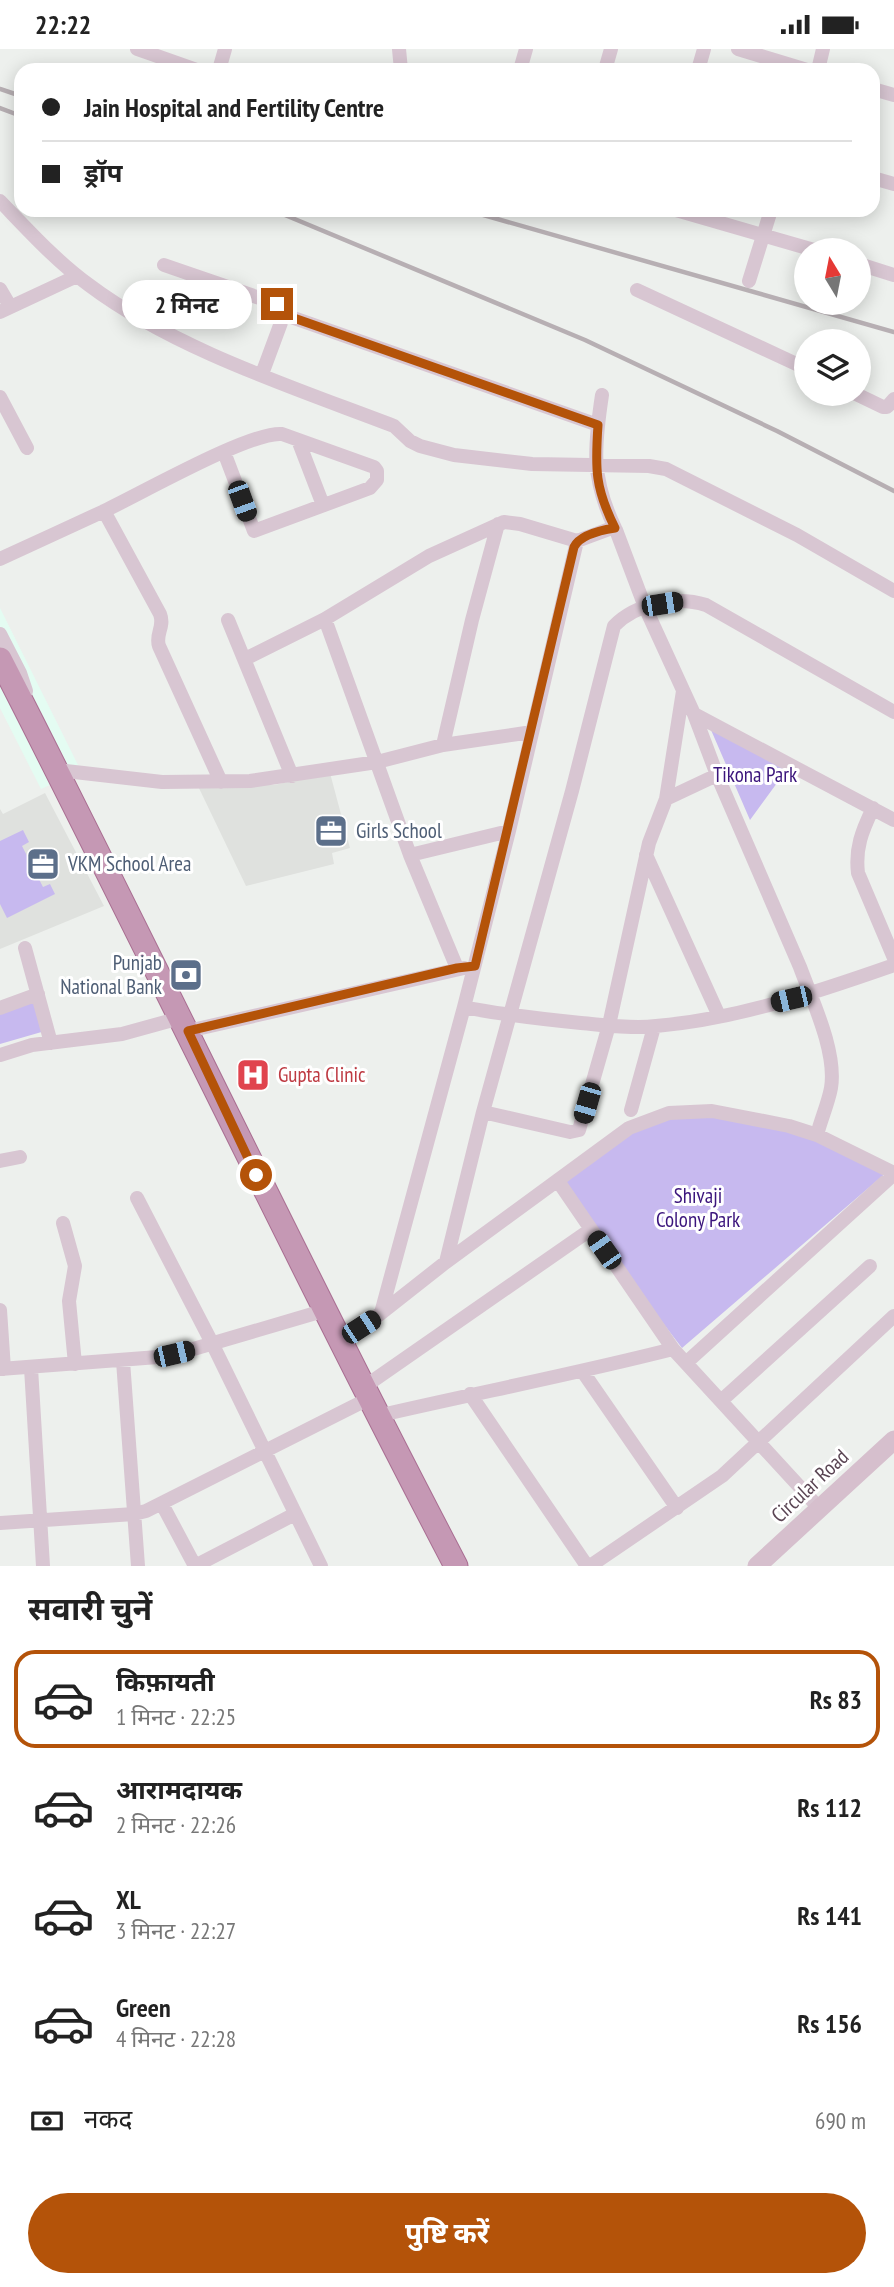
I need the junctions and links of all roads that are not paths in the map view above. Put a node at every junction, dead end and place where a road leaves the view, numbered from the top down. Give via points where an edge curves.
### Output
1 (137, 49) edge
2 (745, 50) edge
3 (177, 63) edge
4 (785, 63) edge
5 (0, 201) edge
6 (14, 215) edge
7 (16, 217) edge
8 (701, 217) edge
9 (769, 217) edge
10 (765, 235) junction
11 (794, 244) edge
12 (164, 265) dead end
13 (872, 268) edge
14 (894, 275) edge
15 (77, 276) junction
16 (748, 281) dead end
17 (0, 289) edge
18 (637, 290) dead end
19 (5, 309) edge
20 (286, 317) junction
21 (794, 363) edge
22 (262, 374) junction
23 (602, 395) dead end
24 (0, 397) edge
25 (894, 399) edge
26 (871, 401) edge
27 (598, 425) junction
28 (298, 440) junction
29 (27, 449) dead end
30 (224, 452) junction
31 (596, 464) junction
32 (323, 505) junction
33 (104, 511) junction
34 (498, 524) junction
35 (615, 528) junction
36 (577, 541) junction
37 (0, 559) edge
38 (894, 591) edge
39 (645, 607) junction
40 (325, 619) junction
41 (228, 620) dead end
42 (0, 634) edge
43 (0, 659) edge
44 (245, 659) junction
45 (0, 687) edge
46 (683, 691) junction
47 (894, 712) edge
48 (694, 714) junction
49 (531, 732) junction
50 (38, 733) junction
51 (443, 745) junction
52 (377, 762) junction
53 (57, 770) junction
54 (717, 775) junction
55 (292, 776) junction
56 (221, 782) junction
57 (666, 799) junction
58 (873, 808) junction
59 (894, 820) edge
60 (509, 831) junction
61 (410, 855) junction
62 (646, 855) junction
63 (25, 948) dead end
64 (892, 948) edge
65 (894, 965) edge
66 (475, 966) junction
67 (457, 968) junction
68 (38, 995) junction
69 (810, 995) junction
70 (464, 1007) junction
71 (0, 1008) edge
72 (510, 1016) junction
73 (719, 1016) junction
74 (184, 1025) junction
75 (608, 1025) junction
76 (653, 1027) junction
77 (51, 1043) junction
78 (0, 1055) edge
79 (631, 1110) dead end
80 (483, 1112) junction
81 (817, 1135) junction
82 (20, 1157) dead end
83 (0, 1161) edge
84 (894, 1173) edge
85 (558, 1181) junction
86 (137, 1198) dead end
87 (63, 1223) dead end
88 (590, 1230) junction
89 (446, 1262) junction
90 (870, 1266) dead end
91 (0, 1310) edge
92 (326, 1310) junction
93 (380, 1314) junction
94 (894, 1316) edge
95 (341, 1339) junction
96 (212, 1343) junction
97 (673, 1349) junction
98 (123, 1361) junction
99 (687, 1362) junction
100 (75, 1364) junction
101 (31, 1368) junction
102 (2, 1369) edge
103 (583, 1372) junction
104 (470, 1394) junction
105 (370, 1400) junction
106 (722, 1400) junction
107 (758, 1440) junction
108 (894, 1440) edge
109 (264, 1451) junction
110 (162, 1504) junction
111 (677, 1508) junction
112 (820, 1509) junction
113 (134, 1514) junction
114 (295, 1514) junction
115 (40, 1519) junction
116 (0, 1523) edge
117 (43, 1566) edge
118 (138, 1566) edge
119 (195, 1566) edge
120 (321, 1566) edge
121 (456, 1566) edge
122 (589, 1566) edge
123 (757, 1566) edge

1 - 3 street
2 - 4 street
5 - 6 street
7 - 15 street
8 - 10 street
9 - 10 street
10 - 11 street
10 - 16 street
12 - 20 street via 280,305
13 - 14 street
15 - 19 street
15 - 22 street via 145,322
17 - 19 street
18 - 21 street
20 - 22 street
20 - 27 street
22 - 31 street via 394,426 428,449 532,464
23 - 27 street
24 - 29 street
25 - 26 street via 883,407
27 - 31 street
28 - 30 street via 271,435
28 - 32 street
28 - 32 street via 377,471 370,488
30 - 32 street via 253,530
30 - 33 street
31 - 35 street via 600,496
31 - 38 street via 649,465 672,472
33 - 37 street
33 - 56 street via 159,614 158,642
34 - 36 street via 520,524
34 - 40 street via 419,562
34 - 51 street
35 - 36 street
35 - 39 street
36 - 49 street
39 - 46 street
39 - 47 street via 679,601 706,605
39 - 72 street via 623,617 609,637
40 - 44 street
40 - 52 street
41 - 44 street
42 - 50 street via 20,673
43 - 50 highway
44 - 55 street
45 - 50 street
46 - 48 street
46 - 57 street
48 - 54 street
48 - 58 street
49 - 51 street
49 - 60 street
50 - 53 highway
51 - 52 street
52 - 55 street
52 - 61 street
53 - 56 street via 162,782
53 - 74 highway
54 - 57 street
54 - 69 street
55 - 56 street
57 - 62 street
58 - 59 street
58 - 64 street via 859,838 856,861
60 - 61 street
60 - 66 street
61 - 67 street
62 - 73 street
62 - 75 street
63 - 68 street
65 - 69 street
66 - 67 street
66 - 70 street
67 - 74 street
68 - 71 street
68 - 77 street
69 - 73 street
69 - 81 street via 831,1074
70 - 72 street
70 - 93 street
72 - 75 street
72 - 80 street
73 - 76 street
74 - 77 street
74 - 92 highway
75 - 76 street
75 - 80 street via 577,1132
76 - 79 street
77 - 78 street
80 - 89 street
81 - 84 street
81 - 85 street via 712,1111 668,1113 629,1128
82 - 83 street
84 - 99 street
85 - 88 street
85 - 89 street
86 - 96 street
87 - 100 street via 75,1266 69,1301
88 - 97 street
88 - 105 street
89 - 93 street
90 - 106 street
91 - 102 street
92 - 95 highway
92 - 96 street
93 - 95 street
94 - 107 street
95 - 105 highway
96 - 98 street
96 - 109 street
97 - 99 street
97 - 103 street
98 - 100 street
98 - 113 street
99 - 106 street
100 - 101 street
101 - 102 street
101 - 115 street
103 - 104 street
103 - 111 street
104 - 105 street
104 - 122 street
105 - 109 street
105 - 121 highway
106 - 107 street
107 - 111 street via 722,1476
107 - 112 street
108 - 112 main road, Circular Road
109 - 110 street
109 - 114 street
110 - 113 street
110 - 119 street
111 - 122 street
112 - 123 main road, Circular Road
113 - 115 street
113 - 118 street
114 - 119 street
114 - 120 street
115 - 116 street
115 - 117 street

